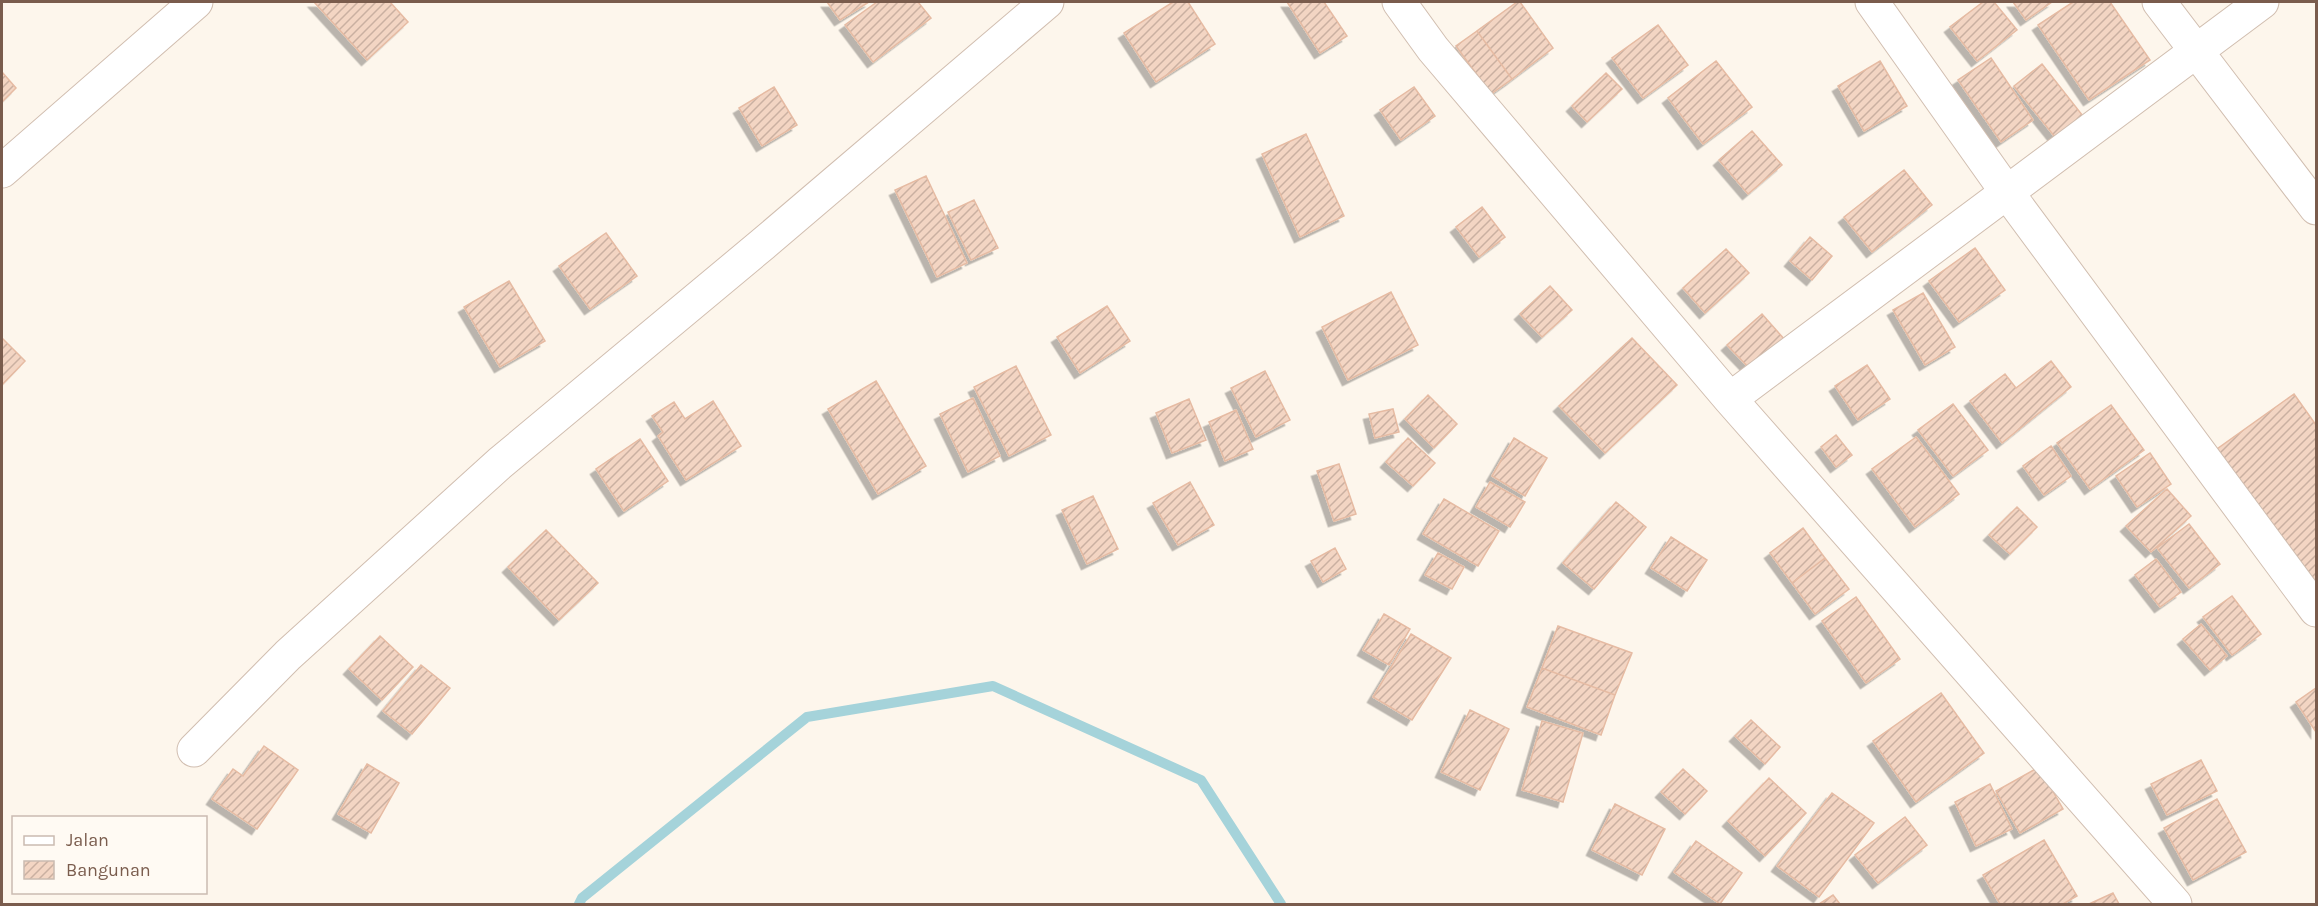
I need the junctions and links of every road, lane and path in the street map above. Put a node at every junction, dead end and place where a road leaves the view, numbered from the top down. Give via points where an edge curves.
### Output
1 (196, 2) edge
2 (1047, 2) edge
3 (1399, 2) edge
4 (1872, 2) edge
5 (2159, 2) edge
6 (2262, 2) edge
7 (2196, 51) junction
8 (2, 171) edge
9 (2006, 191) junction
10 (2316, 208) edge
11 (1730, 399) junction
12 (2316, 610) edge
13 (194, 750) dead end
14 (2175, 904) edge

1 - 8 street
2 - 13 street via 500,463 288,655
3 - 11 street via 1433,49
4 - 9 street
5 - 7 street
6 - 7 street
7 - 9 street
7 - 10 street
9 - 11 street
9 - 12 street
11 - 14 street

